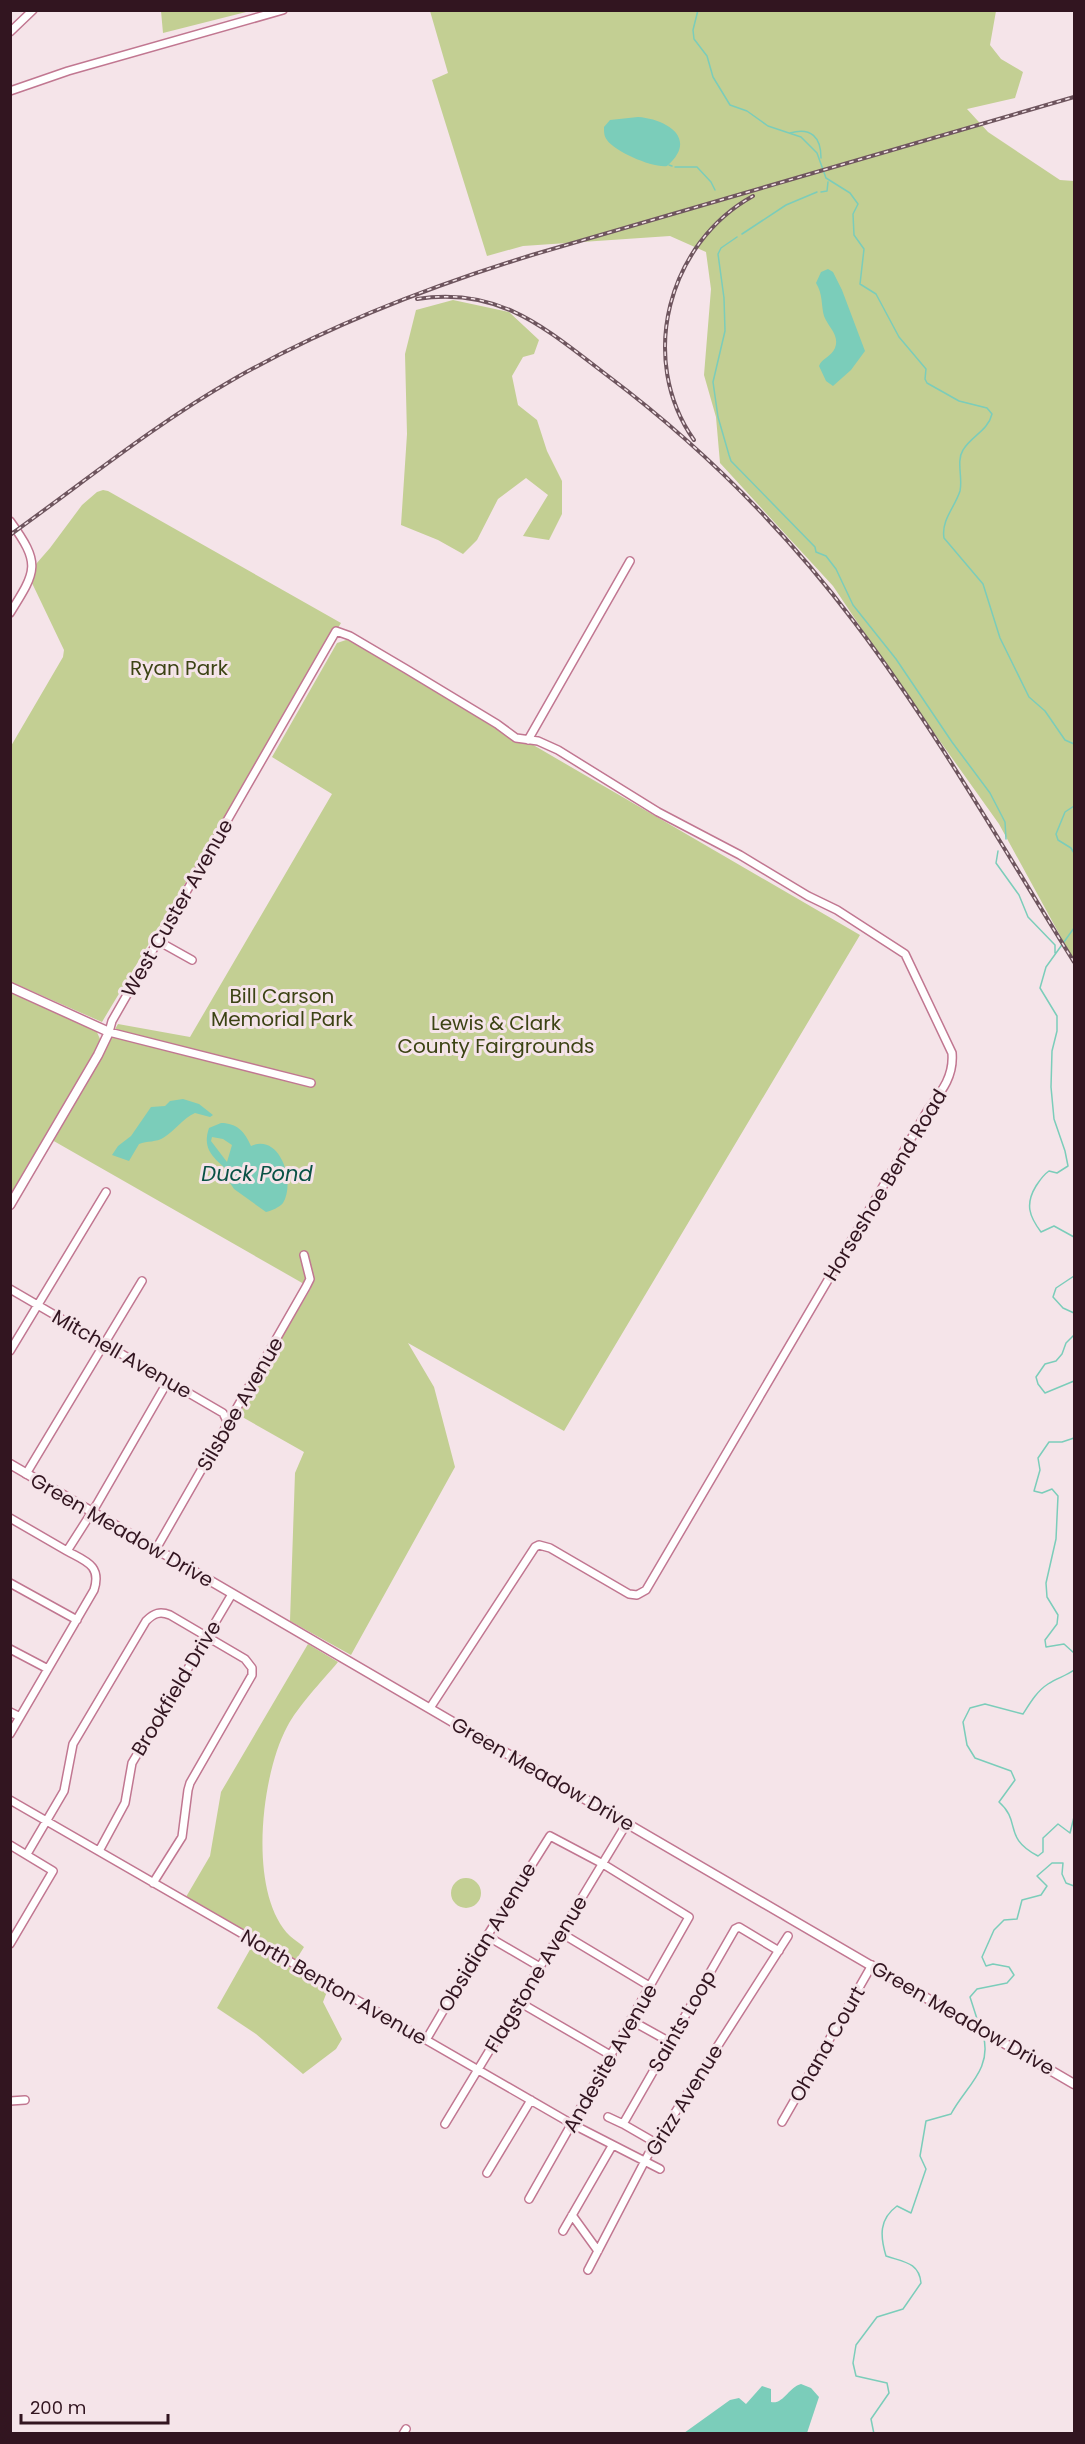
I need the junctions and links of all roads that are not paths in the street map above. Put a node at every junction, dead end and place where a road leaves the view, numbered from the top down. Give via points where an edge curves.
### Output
1 (33, 10) edge
2 (283, 10) edge
3 (10, 32) edge
4 (10, 91) edge
5 (10, 521) edge
6 (630, 561) dead end
7 (10, 613) edge
8 (355, 639) joint
9 (528, 740) junction
10 (158, 941) junction
11 (192, 960) dead end
12 (10, 987) edge
13 (109, 1032) junction
14 (311, 1083) dead end
15 (106, 1192) dead end
16 (10, 1205) edge
17 (304, 1255) dead end
18 (142, 1281) dead end
19 (10, 1289) edge
20 (38, 1305) junction
21 (104, 1344) junction
22 (10, 1351) edge
23 (168, 1381) junction
24 (228, 1423) junction
25 (10, 1464) edge
26 (26, 1474) junction
27 (90, 1511) junction
28 (10, 1518) edge
29 (156, 1550) junction
30 (67, 1551) junction
31 (10, 1582) edge
32 (232, 1594) junction
33 (76, 1620) junction
34 (207, 1636) junction
35 (10, 1648) edge
36 (48, 1669) junction
37 (430, 1708) junction
38 (10, 1712) edge
39 (20, 1717) junction
40 (10, 1734) edge
41 (10, 1800) edge
42 (46, 1820) junction
43 (627, 1823) junction
44 (10, 1845) edge
45 (99, 1851) junction
46 (27, 1854) junction
47 (603, 1864) junction
48 (153, 1884) junction
49 (561, 1933) junction
50 (487, 1936) junction
51 (788, 1936) dead end
52 (10, 1944) edge
53 (779, 1951) junction
54 (872, 1965) junction
55 (540, 1967) junction
56 (651, 1987) junction
57 (519, 2002) junction
58 (632, 2021) junction
59 (426, 2040) junction
60 (670, 2042) junction
61 (612, 2056) junction
62 (479, 2069) junction
63 (1074, 2084) edge
64 (25, 2100) dead end
65 (531, 2100) junction
66 (10, 2102) edge
67 (608, 2117) dead end
68 (782, 2122) dead end
69 (445, 2124) dead end
70 (572, 2124) junction
71 (623, 2124) junction
72 (656, 2143) junction
73 (612, 2146) junction
74 (645, 2161) junction
75 (660, 2169) dead end
76 (487, 2173) dead end
77 (529, 2199) dead end
78 (572, 2215) junction
79 (562, 2231) dead end
80 (598, 2251) junction
81 (588, 2270) dead end

1 - 3 street
2 - 4 street
5 - 7 street via 32,555 33,572
6 - 9 street
8 - 9 street, Horseshoe Bend Road via 516,738
8 - 10 street, West Custer Avenue via 336,631
9 - 37 street, Horseshoe Bend Road via 558,750 658,812 837,910 905,954 949,1044 953,1062 948,1081 646,1590 637,1596 629,1594 550,1548 535,1547
10 - 11 street
10 - 13 street, West Custer Avenue
12 - 13 main road
13 - 14 street
13 - 16 main road, West Custer Avenue
15 - 20 street
17 - 24 street, Silsbee Avenue via 310,1278 306,1287
18 - 21 street
19 - 20 street, Mitchell Avenue
20 - 21 street, Mitchell Avenue
20 - 22 street
21 - 23 street, Mitchell Avenue
21 - 26 street
23 - 24 street, Mitchell Avenue via 223,1413
23 - 27 street
24 - 29 street, Silsbee Avenue
25 - 26 main road, Green Meadow Drive
26 - 27 main road, Green Meadow Drive
27 - 29 main road, Green Meadow Drive
27 - 30 street
28 - 30 street
29 - 32 main road, Green Meadow Drive
30 - 33 street via 96,1571 94,1590
31 - 33 street
32 - 34 street, Brookfield Drive
32 - 37 main road, Green Meadow Drive
33 - 36 street
34 - 42 street via 162,1612 146,1621 73,1744 67,1784
34 - 45 street, Brookfield Drive via 132,1763 125,1803
34 - 48 street via 245,1659 252,1675 190,1783 182,1837
35 - 36 street
36 - 39 street
37 - 43 main road, Green Meadow Drive
38 - 39 street
39 - 40 street
41 - 42 street, North Benton Avenue
42 - 45 street, North Benton Avenue
42 - 46 street
43 - 47 street, Flagstone Avenue
43 - 54 main road, Green Meadow Drive
44 - 46 street
45 - 48 street, North Benton Avenue
46 - 52 street via 53,1872
47 - 49 street, Flagstone Avenue
47 - 50 street, Obsidian Avenue via 550,1836
47 - 56 street, Andesite Avenue via 689,1917
48 - 59 street, North Benton Avenue
49 - 55 street, Flagstone Avenue
49 - 56 street
50 - 55 street
50 - 59 street, Obsidian Avenue
51 - 53 street, Grizz Avenue
53 - 60 street, Saints Loop via 739,1927 735,1929
53 - 72 street, Grizz Avenue
54 - 63 main road, Green Meadow Drive
54 - 68 street, Ohana Court
55 - 57 street, Flagstone Avenue
56 - 58 street, Andesite Avenue
57 - 61 street
57 - 62 street, Flagstone Avenue
58 - 60 street
58 - 61 street, Andesite Avenue
59 - 62 street, North Benton Avenue
60 - 71 street, Saints Loop
61 - 70 street, Andesite Avenue
62 - 65 street, North Benton Avenue
62 - 69 street, Flagstone Avenue
64 - 66 street
65 - 70 street, North Benton Avenue
65 - 76 street
67 - 71 street
70 - 73 street, North Benton Avenue
70 - 77 street, Andesite Avenue
71 - 72 street
72 - 74 street, Grizz Avenue
73 - 74 street, North Benton Avenue
73 - 78 street
74 - 75 street, North Benton Avenue
74 - 80 street, Grizz Avenue
78 - 79 street
78 - 80 street
80 - 81 street, Grizz Avenue

